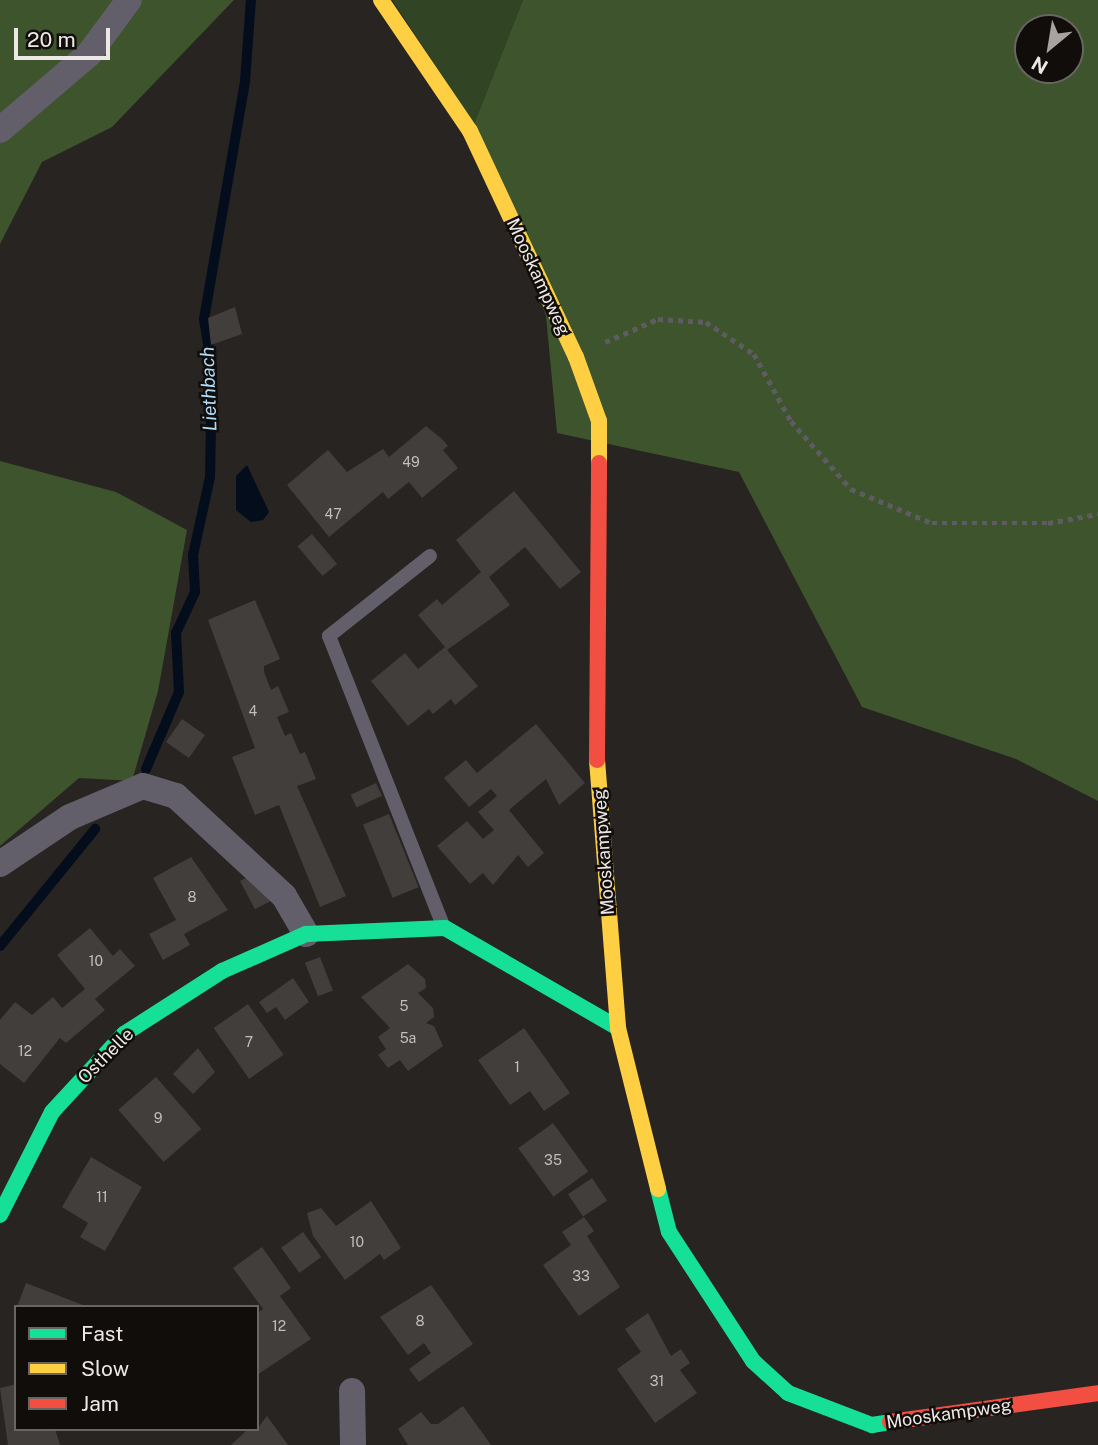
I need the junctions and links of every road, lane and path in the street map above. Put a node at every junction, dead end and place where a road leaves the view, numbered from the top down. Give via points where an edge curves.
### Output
1 (128, 0) edge
2 (381, 0) edge
3 (0, 130) edge
4 (576, 357) junction
5 (1098, 514) edge
6 (430, 556) dead end
7 (0, 864) edge
8 (445, 928) junction
9 (306, 934) junction
10 (618, 1028) junction
11 (0, 1215) edge
12 (352, 1391) dead end
13 (1098, 1393) edge
14 (867, 1435) edge
15 (353, 1445) edge

1 - 3 street via 89,54
2 - 4 street, Mooskampweg via 470,131
4 - 5 path via 658,319 706,322 754,354 791,421 852,489 932,523 1048,523
4 - 10 street, Mooskampweg via 599,421 597,760
6 - 8 lane via 329,636
7 - 9 street via 70,817 143,786 176,796 284,896
8 - 9 street, Osthelle
8 - 10 street
9 - 11 street, Osthelle via 222,971 124,1034 52,1112
10 - 14 street, Mooskampweg via 669,1232 753,1361 789,1393
12 - 15 street
13 - 14 street, Mooskampweg

